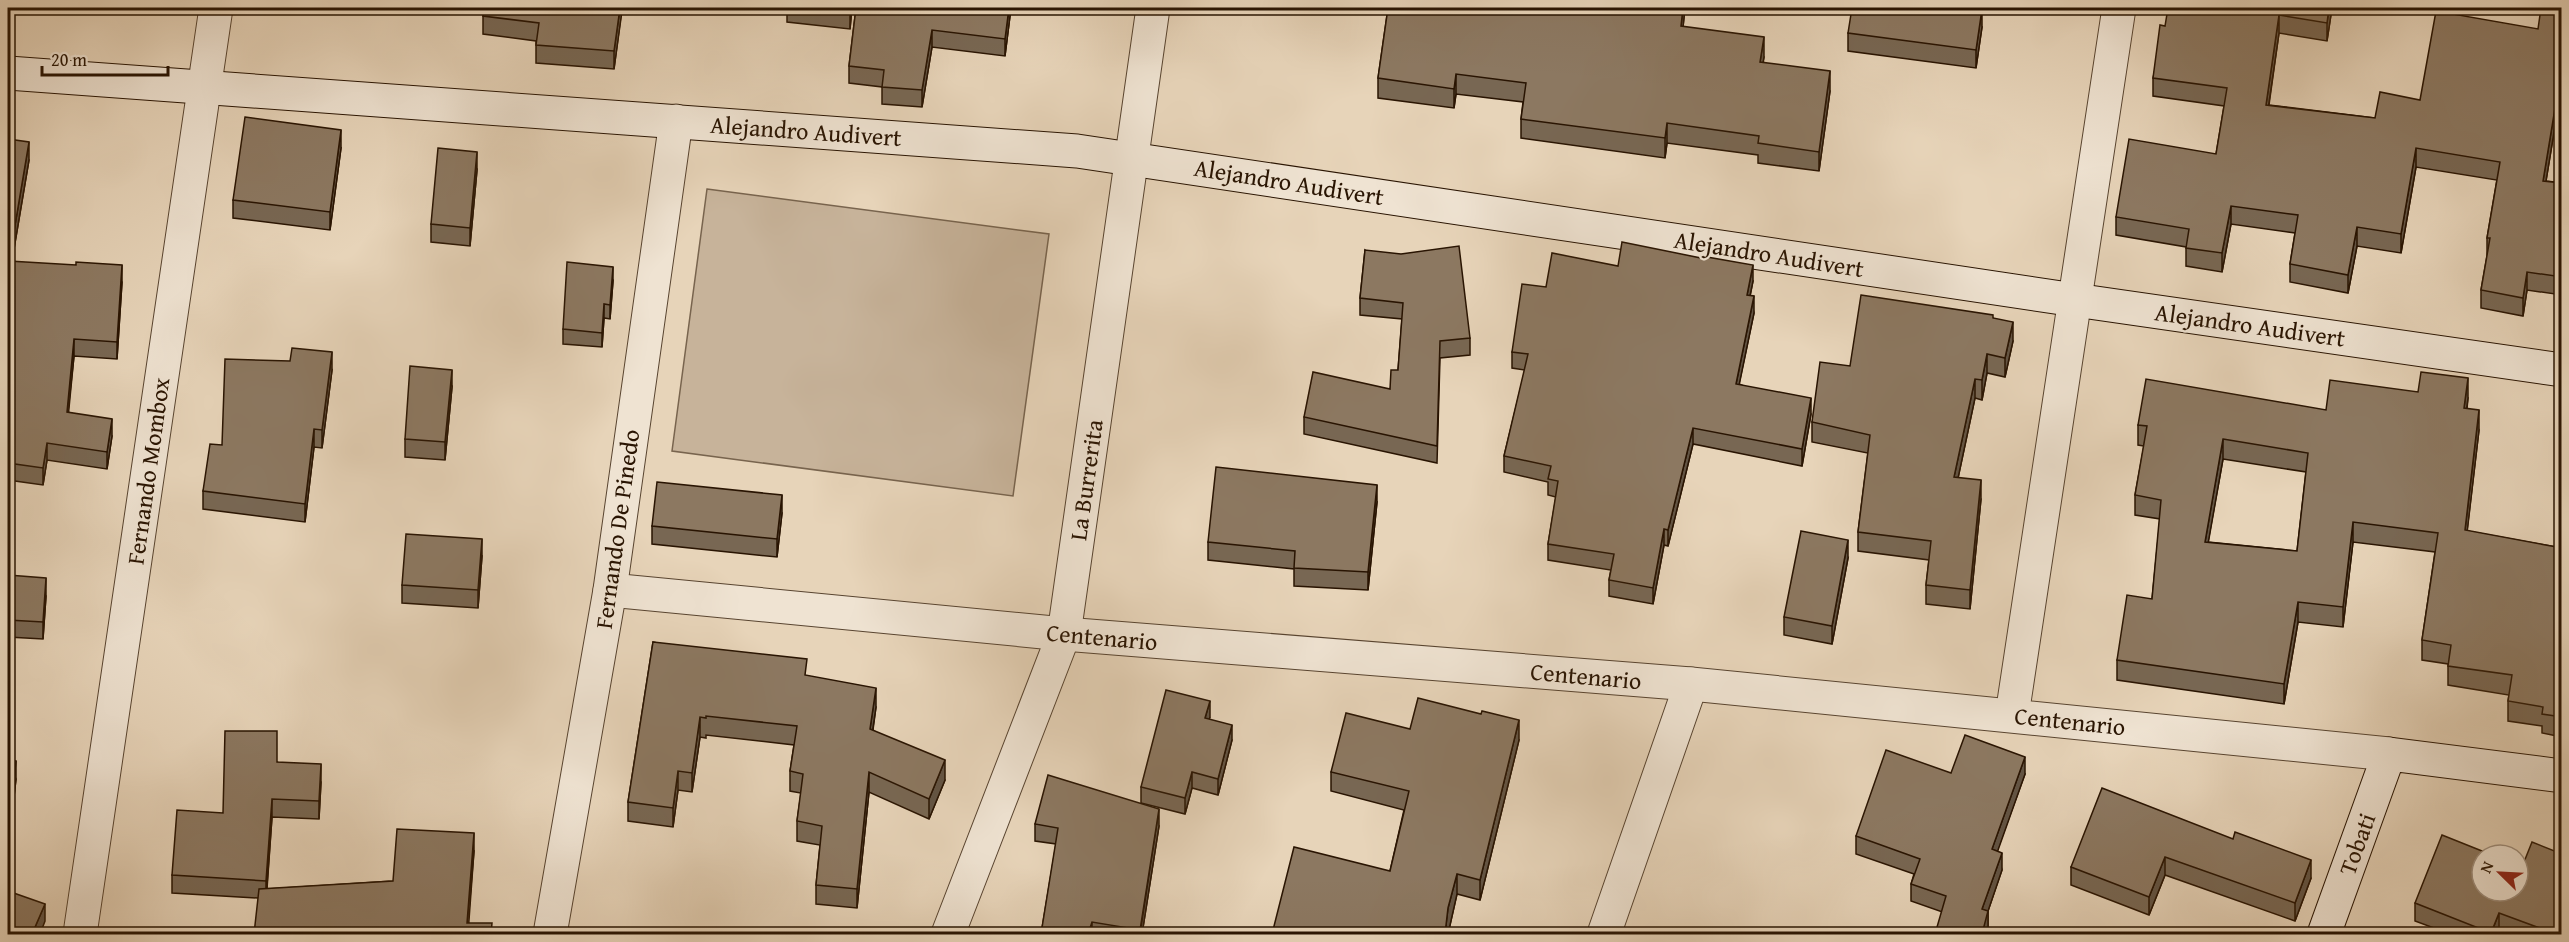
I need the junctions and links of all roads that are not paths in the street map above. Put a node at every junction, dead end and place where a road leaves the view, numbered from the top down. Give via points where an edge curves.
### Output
1 (216, 8) edge
2 (1153, 8) edge
3 (2119, 8) edge
4 (8, 73) edge
5 (205, 87) junction
6 (676, 121) junction
7 (1132, 158) junction
8 (2075, 300) junction
9 (2562, 370) edge
10 (610, 590) junction
11 (1064, 634) junction
12 (1691, 684) junction
13 (2012, 715) junction
14 (2389, 754) junction
15 (2562, 776) edge
16 (80, 934) edge
17 (550, 934) edge
18 (948, 934) edge
19 (1605, 934) edge
20 (2324, 934) edge

1 - 5 street, Fernando Mombox
2 - 7 street, La Burrerita
3 - 8 street
4 - 5 street, Alejandro Audivert
5 - 6 street, Alejandro Audivert
5 - 16 street, Fernando Mombox
6 - 7 street, Alejandro Audivert
6 - 10 street, Fernando De Pinedo
7 - 8 street, Alejandro Audivert
7 - 11 street, La Burrerita
8 - 9 street, Alejandro Audivert
8 - 13 street
10 - 11 street, Centenario
10 - 17 street, Fernando De Pinedo
11 - 12 street, Centenario
11 - 18 street, La Burrerita
12 - 13 street, Centenario
12 - 19 street
13 - 14 street, Centenario
14 - 15 street, Centenario
14 - 20 street, Tobati

